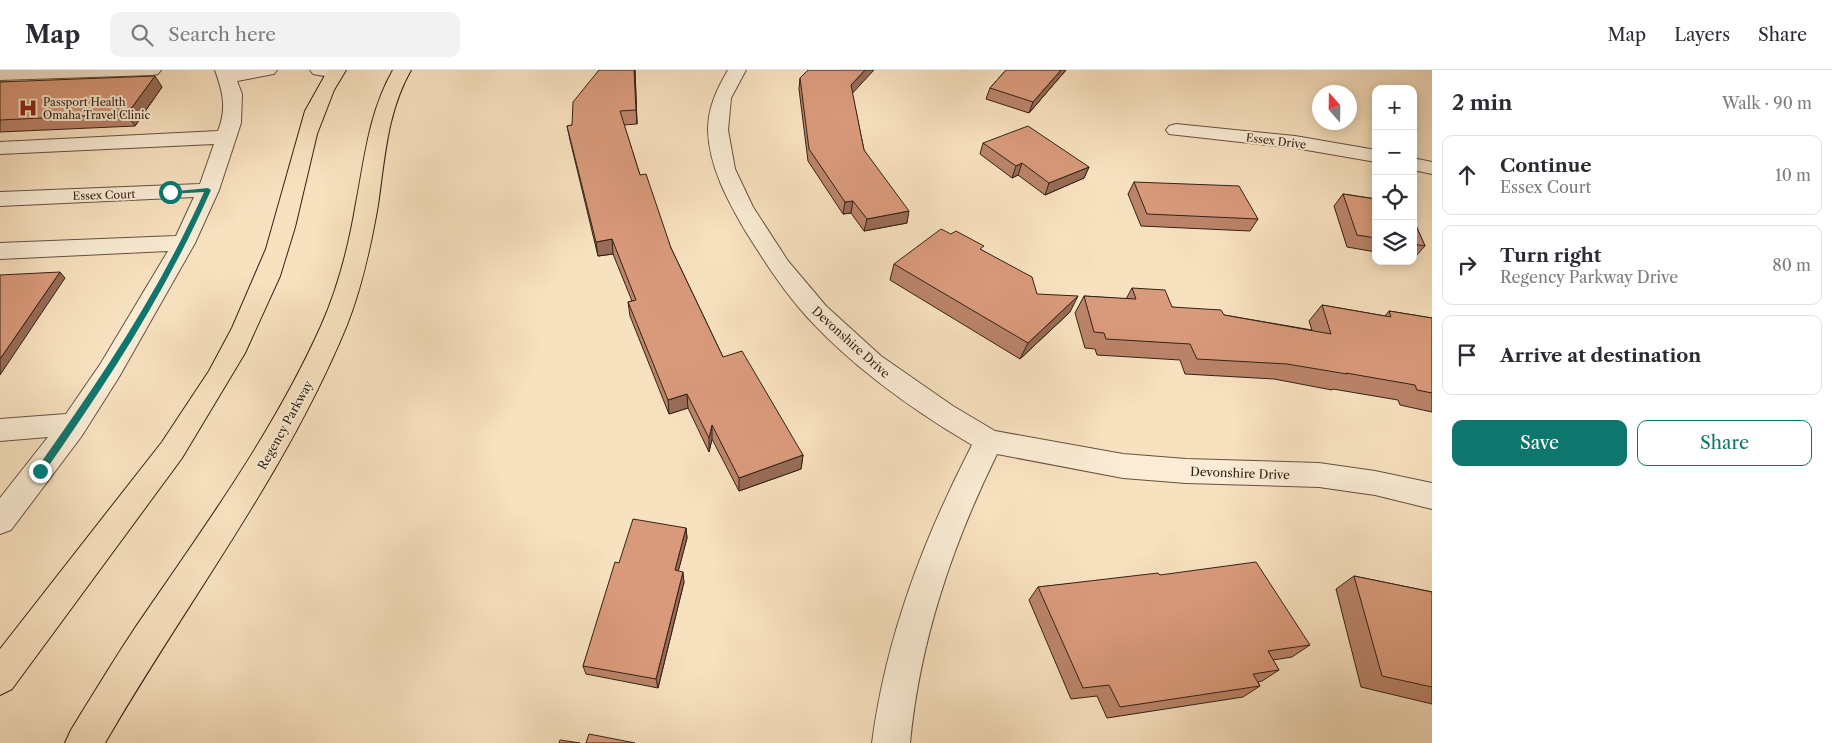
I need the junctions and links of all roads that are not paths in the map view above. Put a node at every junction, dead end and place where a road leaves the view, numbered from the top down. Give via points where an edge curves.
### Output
1 (152, 70) edge
2 (268, 70) edge
3 (331, 70) edge
4 (402, 70) edge
5 (737, 70) edge
6 (226, 73) edge
7 (0, 75) edge
8 (1176, 130) dead end
9 (227, 137) junction
10 (0, 148) edge
11 (1372, 155) edge
12 (1417, 165) edge
13 (1432, 168) edge
14 (208, 190) junction
15 (0, 199) edge
16 (184, 244) junction
17 (0, 251) edge
18 (74, 424) junction
19 (0, 430) edge
20 (989, 441) junction
21 (1432, 496) edge
22 (0, 521) edge
23 (0, 677) edge
24 (84, 743) edge
25 (891, 743) edge

1 - 7 street
2 - 6 street
3 - 23 main road via 307,135 286,221 268,277 233,351 172,450
4 - 24 main road, Regency Parkway via 389,93 382,117 354,267 336,322 316,366 255,479 148,639
5 - 20 street, Devonshire Drive via 718,113 725,169 742,207 780,267 817,312 872,363 943,414
6 - 9 street via 234,100
8 - 11 street, Essex Drive via 1295,142
9 - 10 street
9 - 14 street
12 - 13 street
14 - 15 street, Essex Court
14 - 16 street
16 - 17 street
16 - 18 street via 159,290
18 - 19 street
18 - 22 street
20 - 21 street, Devonshire Drive via 1122,466 1319,475
20 - 25 street via 954,511 918,608 903,658

